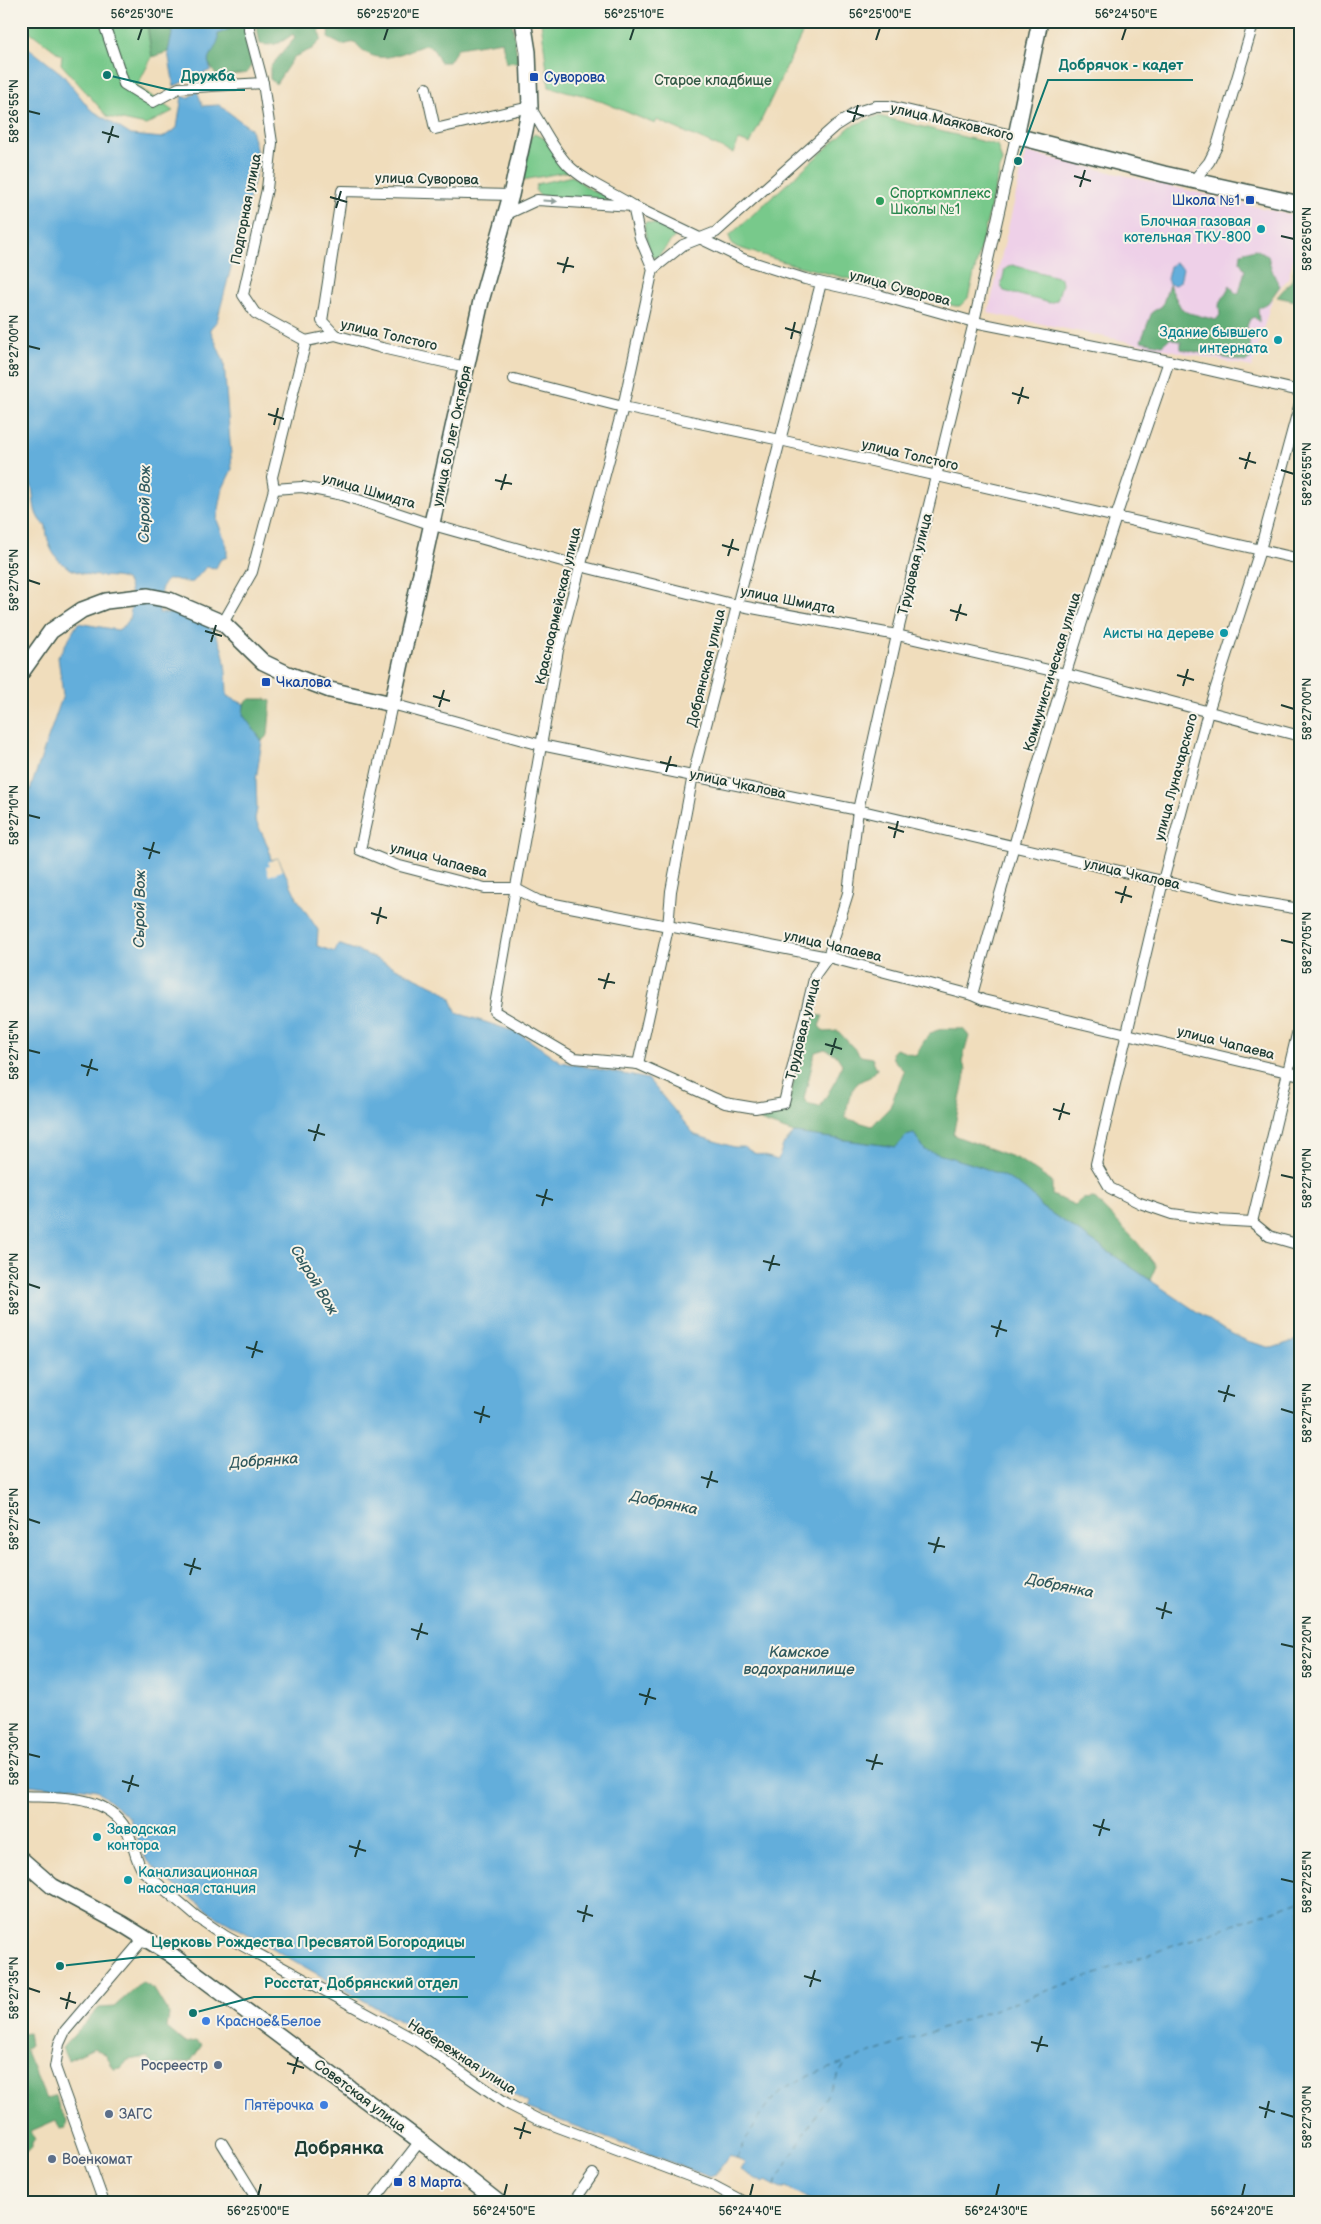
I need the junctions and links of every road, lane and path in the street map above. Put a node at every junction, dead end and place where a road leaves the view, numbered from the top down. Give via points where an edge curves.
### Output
1 (103, 21) edge
2 (249, 21) edge
3 (523, 21) edge
4 (1040, 21) edge
5 (1254, 21) edge
6 (263, 83) junction
7 (426, 88) dead end
8 (530, 107) junction
9 (1016, 136) junction
10 (1194, 180) junction
11 (511, 195) junction
12 (1300, 204) edge
13 (633, 206) junction
14 (505, 215) junction
15 (704, 238) junction
16 (653, 269) junction
17 (821, 283) junction
18 (974, 322) junction
19 (335, 335) junction
20 (306, 341) junction
21 (1169, 361) junction
22 (466, 367) junction
23 (514, 379) dead end
24 (1300, 391) edge
25 (1300, 403) edge
26 (623, 407) junction
27 (780, 440) junction
28 (937, 475) junction
29 (274, 489) junction
30 (1116, 516) junction
31 (433, 524) junction
32 (1260, 550) junction
33 (1300, 559) edge
34 (580, 566) junction
35 (736, 605) junction
36 (224, 623) junction
37 (897, 635) junction
38 (21, 672) edge
39 (1066, 674) junction
40 (392, 704) junction
41 (1208, 712) junction
42 (1300, 736) edge
43 (542, 745) junction
44 (694, 775) junction
45 (858, 810) junction
46 (1012, 847) junction
47 (360, 850) joint
48 (1163, 882) junction
49 (514, 888) junction
50 (1300, 909) edge
51 (668, 928) junction
52 (828, 958) junction
53 (972, 995) junction
54 (1300, 1022) edge
55 (1129, 1033) junction
56 (638, 1064) junction
57 (1287, 1072) junction
58 (1300, 1075) edge
59 (1252, 1222) junction
60 (1300, 1245) edge
61 (21, 1796) edge
62 (21, 1859) edge
63 (145, 1937) junction
64 (420, 2141) junction
65 (222, 2143) dead end
66 (594, 2174) dead end
67 (104, 2203) edge
68 (259, 2203) edge
69 (372, 2203) edge
70 (499, 2203) edge
71 (573, 2203) edge
72 (746, 2203) edge

1 - 6 street via 124,84 153,102 179,88
2 - 6 street, Подгорная улица
3 - 8 main road, улица 50 лет Октября
4 - 9 main road, Трудовая улица
5 - 10 street via 1217,146
6 - 20 street, Подгорная улица via 272,143 267,189 243,295 255,313
7 - 8 street via 435,129
8 - 11 main road, улица 50 лет Октября
8 - 13 street via 568,164 590,182
9 - 10 main road, улица Маяковского
9 - 15 street, улица Маяковского via 889,106 869,107 835,126 730,220
9 - 18 street, Трудовая улица
10 - 12 main road, улица Маяковского
11 - 14 main road, улица 50 лет Октября
11 - 19 street, улица Суворова via 342,191 322,320
14 -> 13 street, улица Суворова via 537,200
13 - 15 street, улица Суворова
13 - 16 street via 640,238
14 - 22 main road, улица 50 лет Октября
15 - 16 street, улица Маяковского via 674,251
15 - 17 street, улица Суворова via 758,265
16 - 26 street, Красноармейская улица
17 - 18 street, улица Суворова
17 - 27 street, Добрянская улица
18 - 21 street, улица Суворова
18 - 28 street, Трудовая улица
19 - 20 street, улица Толстого
19 - 22 street, улица Толстого
20 - 29 street via 272,478
21 - 24 street, улица Суворова
21 - 30 street, Коммунистическая улица
22 - 31 main road, улица 50 лет Октября
23 - 26 street, улица Толстого
25 - 32 street, улица Луначарского
26 - 27 street, улица Толстого
26 - 34 street, Красноармейская улица
27 - 28 street, улица Толстого
27 - 35 street, Добрянская улица
28 - 30 street, улица Толстого
28 - 37 street, Трудовая улица
29 - 31 street, улица Шмидта via 302,487 343,495
29 - 36 street via 252,572
30 - 32 street, улица Толстого
30 - 39 street, Коммунистическая улица
31 - 34 street, улица Шмидта
31 - 40 main road, улица 50 лет Октября
32 - 33 street, улица Толстого
32 - 41 street, улица Луначарского
34 - 35 street, улица Шмидта
34 - 43 street, Красноармейская улица via 558,650
35 - 37 street, улица Шмидта
35 - 44 street, Добрянская улица
36 - 38 main road, улица Чкалова via 169,600 148,596 95,604 50,631
36 - 40 main road, улица Чкалова via 263,662 330,690
37 - 39 street, улица Шмидта
37 - 45 street, Трудовая улица
39 - 41 street, улица Шмидта
39 - 46 street, Коммунистическая улица
40 - 43 street, улица Чкалова
40 - 47 street, улица 50 лет Октября
41 - 42 street, улица Шмидта
41 - 48 street, улица Луначарского
43 - 44 street, улица Чкалова
43 - 49 street, Красноармейская улица
44 - 45 street, улица Чкалова
44 - 51 street, Добрянская улица via 671,891
45 - 46 street, улица Чкалова
45 - 52 street, Трудовая улица via 848,893
46 - 48 street, улица Чкалова
46 - 53 street, Коммунистическая улица
47 - 49 street, улица Чапаева via 396,865 485,888
48 - 50 street, улица Чкалова
48 - 55 street, улица Луначарского
49 - 51 street, улица Чапаева via 540,901
49 - 56 street, Красноармейская улица via 494,1011 574,1058
51 - 52 street, улица Чапаева
51 - 56 street, Добрянская улица
52 - 53 street, улица Чапаева
52 - 56 street, Трудовая улица via 815,975 784,1103 755,1108 725,1103
53 - 55 street, улица Чапаева
54 - 57 street
55 - 57 street, улица Чапаева
55 - 59 street, улица Луначарского via 1096,1164 1110,1188 1172,1214
57 - 58 street, улица Чапаева
57 - 59 street
59 - 60 street via 1269,1236
61 - 72 street, Набережная улица via 86,1800 107,1809 127,1829 143,1871 208,1926 415,2040 506,2104 537,2119 710,2184
62 - 63 main road, Советская улица via 52,1886
63 - 64 main road, Советская улица
63 - 67 street via 65,2031 55,2067
64 - 69 street
64 - 70 main road, Советская улица
65 - 68 street
66 - 71 street

